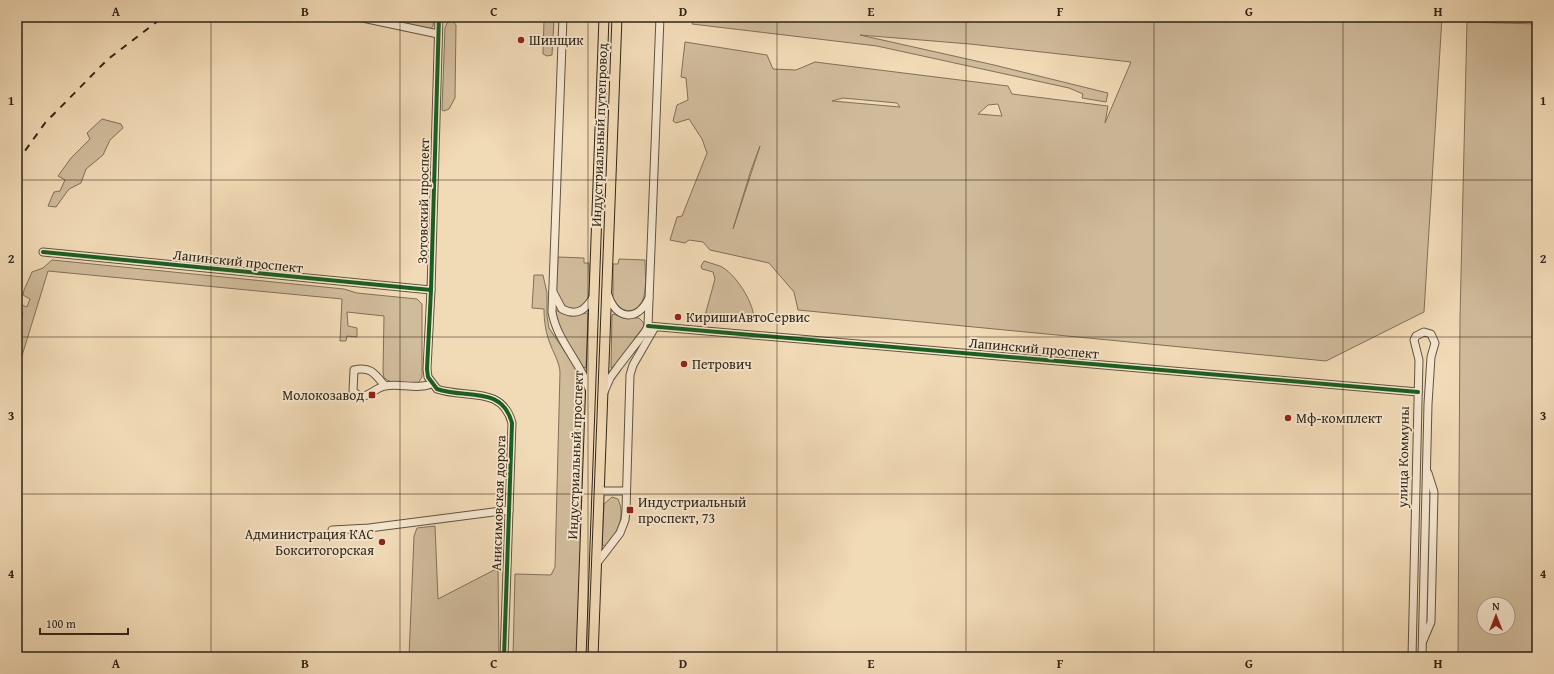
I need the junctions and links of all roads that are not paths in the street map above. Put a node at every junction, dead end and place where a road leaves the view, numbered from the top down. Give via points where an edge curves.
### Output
1 (358, 17) edge
2 (439, 17) edge
3 (563, 17) edge
4 (604, 17) edge
5 (617, 17) edge
6 (660, 17) edge
7 (438, 34) junction
8 (43, 252) dead end
9 (597, 254) joint
10 (610, 255) joint
11 (431, 290) junction
12 (552, 290) junction
13 (595, 294) junction
14 (608, 294) junction
15 (650, 296) junction
16 (652, 327) junction
17 (432, 384) junction
18 (384, 386) junction
19 (1418, 392) junction
20 (591, 395) junction
21 (603, 396) junction
22 (599, 491) junction
23 (626, 491) junction
24 (509, 510) junction
25 (332, 530) dead end
26 (597, 563) junction
27 (504, 657) edge
28 (581, 657) edge
29 (593, 657) edge
30 (1412, 657) edge
31 (1422, 657) edge

1 - 7 street
2 - 7 street, Зотовский проспект
3 - 12 street
4 - 9 main road, Индустриальный путепровод
5 - 10 main road, Индустриальный путепровод
6 - 15 street
7 - 11 street, Зотовский проспект
8 - 11 street, Лапинский проспект
9 - 13 main road, Индустриальный проспект
10 - 14 main road, Индустриальный проспект
11 - 17 street, Зотовский проспект via 427,369
12 - 13 street via 562,309 576,313 583,311
12 - 20 street via 554,324 586,380
13 - 20 main road, Индустриальный проспект
14 - 15 street via 616,310 629,315 642,309
14 - 21 main road, Индустриальный проспект
15 - 16 street
16 - 19 street, Лапинский проспект
16 - 21 street via 610,378
16 - 23 street via 633,365 629,391
17 - 18 street via 420,388
17 - 24 street, Анисимовская дорога via 444,391 496,399 507,408 512,422
18 - 18 street via 370,370 354,370 353,391 360,397
19 - 30 street, улица Коммуны
19 - 31 street, улица Коммуны via 1419,356 1414,340 1424,332 1431,334 1435,343 1431,357 1426,470
20 - 28 main road, Индустриальный проспект
21 - 22 main road, Индустриальный проспект
22 - 23 street
22 - 26 main road, Индустриальный проспект
23 - 26 street via 623,527
24 - 25 street via 369,528
24 - 27 street, Анисимовская дорога
26 - 29 main road, Индустриальный проспект

